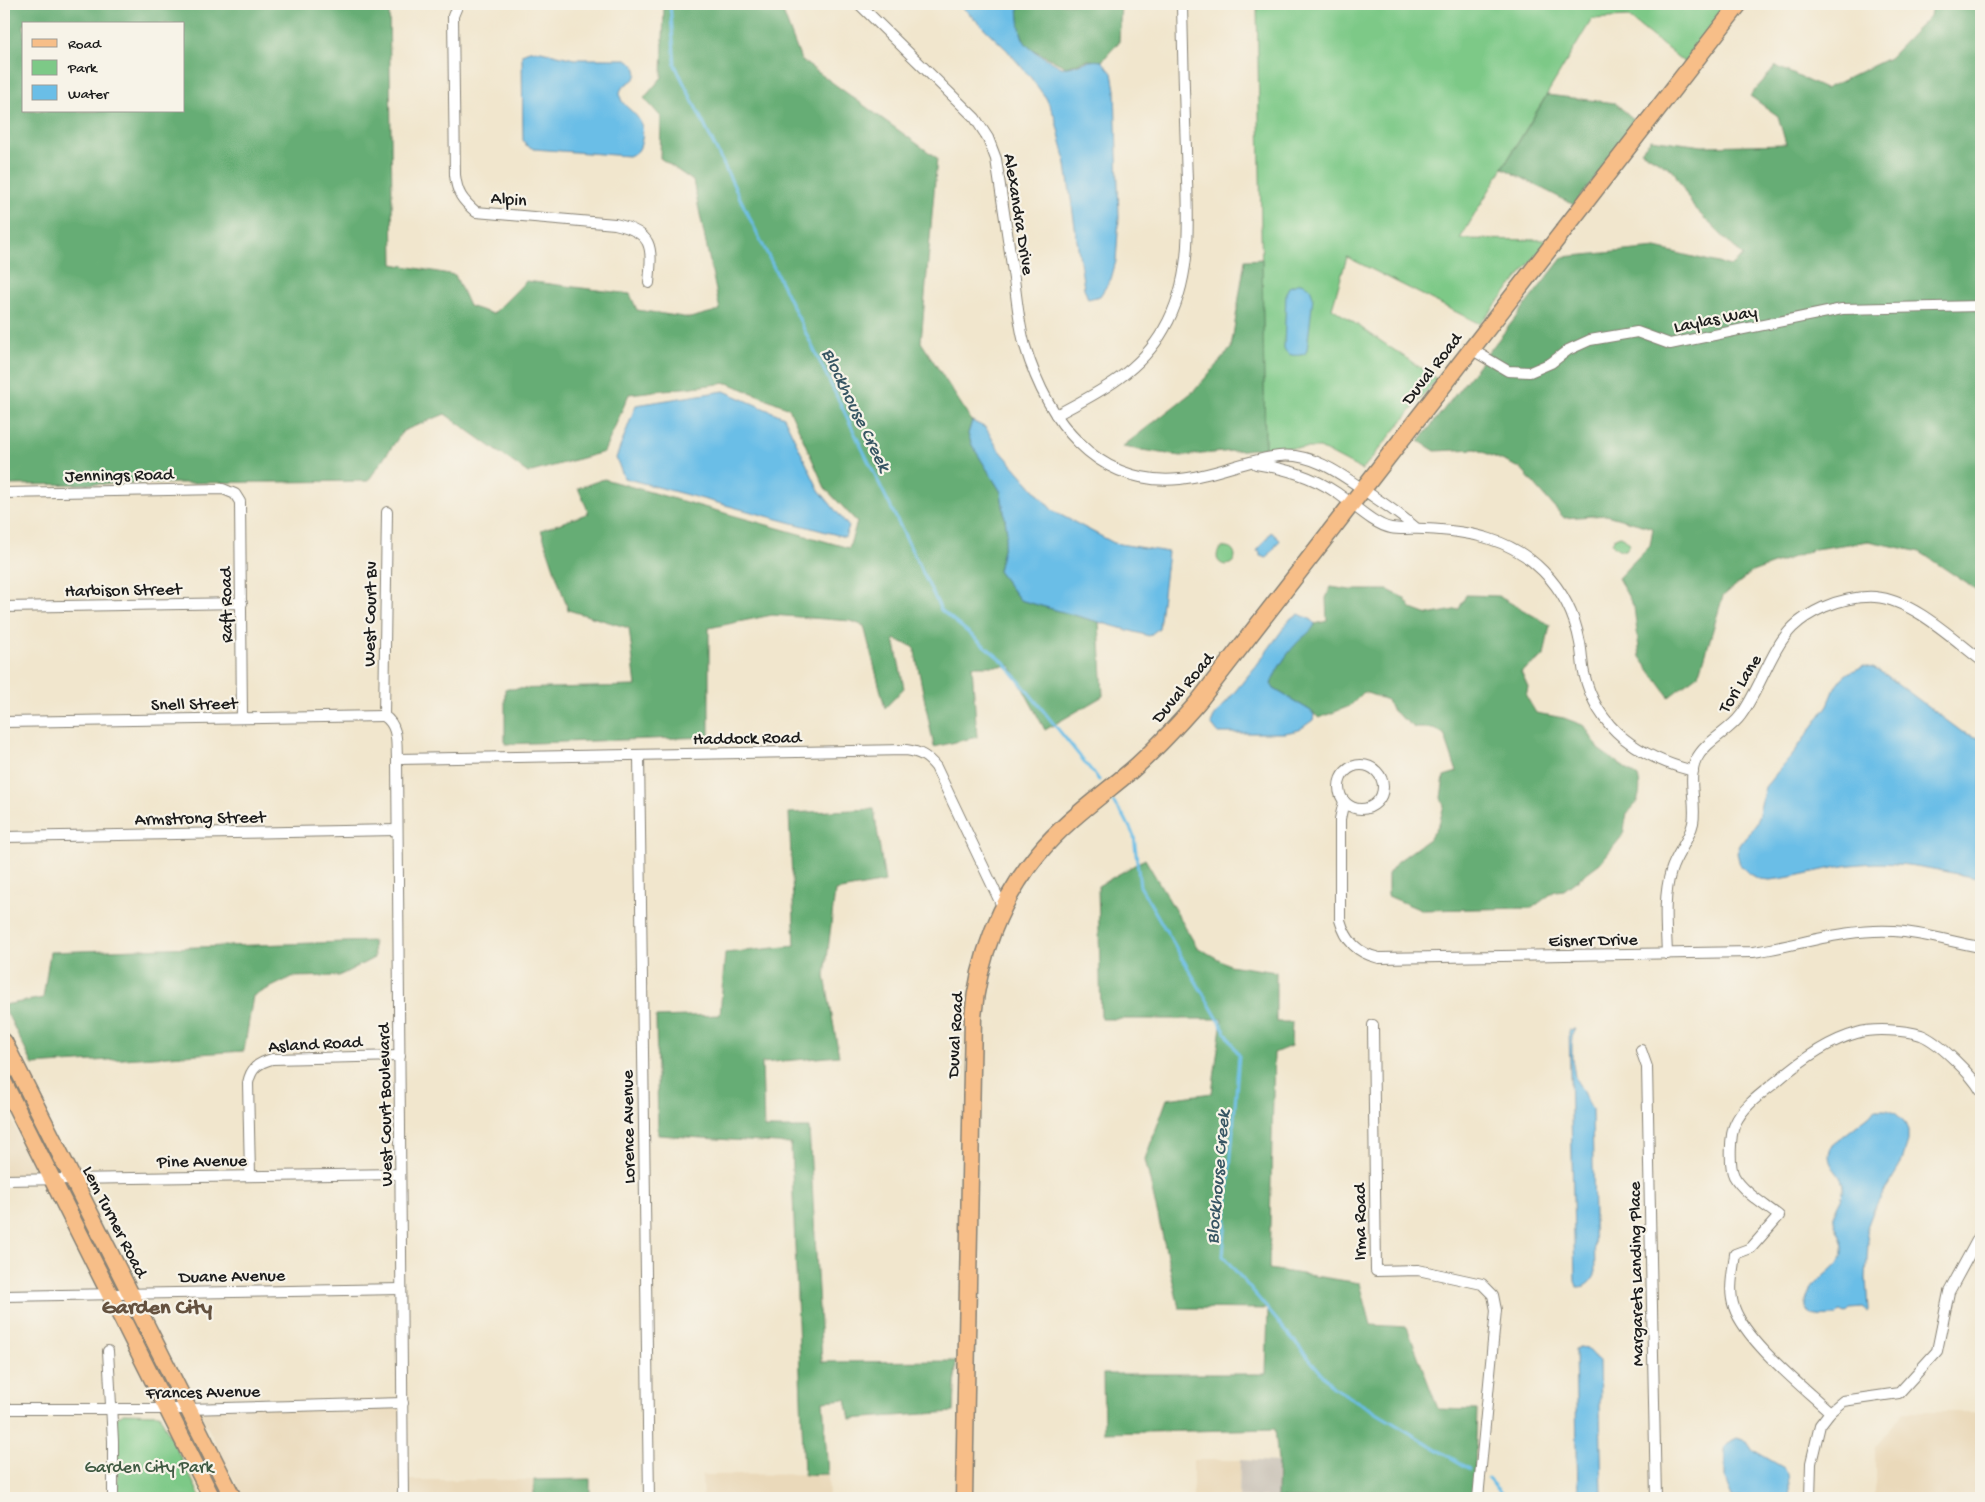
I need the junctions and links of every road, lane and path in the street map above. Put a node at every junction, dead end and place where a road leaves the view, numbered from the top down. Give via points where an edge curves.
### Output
1 (458, 4) edge
2 (859, 4) edge
3 (1182, 4) edge
4 (1739, 4) edge
5 (649, 283) dead end
6 (1981, 306) edge
7 (1471, 349) junction
8 (1056, 415) junction
9 (1250, 463) junction
10 (1362, 489) junction
11 (4, 493) edge
12 (235, 494) joint
13 (1352, 503) junction
14 (387, 512) dead end
15 (1416, 528) junction
16 (242, 603) junction
17 (4, 607) edge
18 (1981, 660) edge
19 (384, 716) junction
20 (242, 718) junction
21 (4, 722) edge
22 (639, 755) junction
23 (397, 759) junction
24 (1693, 771) junction
25 (1344, 801) junction
26 (397, 830) junction
27 (4, 837) edge
28 (1003, 908) junction
29 (1981, 947) edge
30 (1666, 954) junction
31 (1373, 1025) dead end
32 (4, 1042) edge
33 (1641, 1050) dead end
34 (400, 1056) junction
35 (4, 1083) edge
36 (1981, 1092) edge
37 (400, 1174) junction
38 (250, 1175) junction
39 (51, 1179) junction
40 (72, 1179) junction
41 (4, 1180) edge
42 (1981, 1233) edge
43 (401, 1289) junction
44 (109, 1293) junction
45 (130, 1293) junction
46 (4, 1296) edge
47 (108, 1351) dead end
48 (403, 1403) junction
49 (4, 1409) edge
50 (111, 1409) junction
51 (167, 1409) junction
52 (188, 1409) junction
53 (1830, 1412) junction
54 (113, 1498) edge
55 (212, 1498) edge
56 (233, 1498) edge
57 (403, 1498) edge
58 (649, 1498) edge
59 (964, 1498) edge
60 (1478, 1498) edge
61 (1656, 1498) edge
62 (1810, 1498) edge

1 - 5 street, Alpin via 453,16 454,175 461,198 476,212 634,228 650,245
2 - 8 street, Alexandra Drive via 975,118 988,138 996,159 1024,344 1036,377
3 - 8 street via 1188,235 1184,277 1164,330 1141,360 1108,387
4 - 7 main road, Duval Road
6 - 7 street, Laylas Way via 1842,309 1670,344 1637,332 1590,340 1530,372 1508,371
7 - 10 main road, Duval Road
8 - 9 street, Alexandra Drive via 1086,451 1119,470 1139,477 1179,479
9 - 10 street, Alexandra Drive via 1279,456 1306,459 1334,470
9 - 13 street, Alexandra Drive via 1302,474
10 - 13 main road, Duval Road
10 - 15 street, Alexandra Drive
11 - 12 street, Jennings Road via 223,488
12 - 16 street, Raft Road via 240,502
13 - 15 street, Alexandra Drive via 1390,528
13 - 28 main road, Duval Road via 1198,702 1165,739 1047,844
14 - 19 street, West Court Bv
15 - 24 street, Alexandra Drive via 1474,534 1510,546 1535,563 1569,606 1578,631 1584,674 1605,719 1626,742 1655,760
16 - 17 street, Harbison Street
16 - 20 street, Raft Road
18 - 24 street, Tori Lane via 1920,614 1894,601 1863,597 1836,602 1791,628 1741,717 1702,750
19 - 20 street, Snell Street
19 - 23 street, West Court Boulevard via 395,728
20 - 21 street, Snell Street
22 - 23 street, Haddock Road
22 - 28 street, Haddock Road via 917,752 928,757 936,767
22 - 58 street, Lorence Avenue
23 - 26 street, West Court Boulevard
24 - 30 street, Tori Lane via 1693,823 1668,882
25 - 25 street, Eisner Drive via 1362,810 1376,804 1384,784 1376,770 1362,765 1348,770 1340,781 1340,795
25 - 30 street, Eisner Drive via 1340,818 1340,920 1351,943 1368,955 1379,958
26 - 27 street, Armstrong Street
26 - 34 street, West Court Boulevard
28 - 59 main road, Duval Road via 985,953 972,1017
29 - 30 street, Eisner Drive via 1918,933 1871,931 1828,936 1753,952
31 - 60 street, Irma Road via 1376,1270 1418,1270 1482,1284 1495,1302
32 - 40 main road, Lem Turner Road
33 - 61 street, Margarets Landing Place via 1647,1067
34 - 37 street, West Court Boulevard
34 - 38 street, Asland Road via 272,1059 254,1067 248,1083
35 - 39 main road
36 - 53 street via 1956,1060 1922,1036 1894,1031 1859,1032 1826,1045 1784,1075 1744,1109 1734,1125 1730,1145 1733,1175 1741,1186 1779,1216 1751,1248 1735,1254 1731,1288 1734,1307 1747,1332
37 - 38 street, Pine Avenue
37 - 43 street, West Court Boulevard
38 - 40 street, Pine Avenue
39 - 40 street, Pine Avenue
39 - 41 street, Pine Avenue
39 - 44 main road
40 - 45 main road, Lem Turner Road
42 - 53 street via 1949,1292 1937,1351 1899,1393 1843,1401
43 - 45 street, Duane Avenue
43 - 48 street, West Court Boulevard
44 - 45 street, Duane Avenue
44 - 46 street, Duane Avenue
44 - 51 main road
45 - 52 main road, Lem Turner Road
47 - 50 street
48 - 52 street, Frances Avenue
48 - 57 street, West Court Boulevard
49 - 50 street, Frances Avenue
50 - 51 street, Frances Avenue
50 - 54 street
51 - 52 street, Frances Avenue
51 - 55 main road
52 - 56 main road, Lem Turner Road
53 - 62 street via 1820,1425 1810,1462

